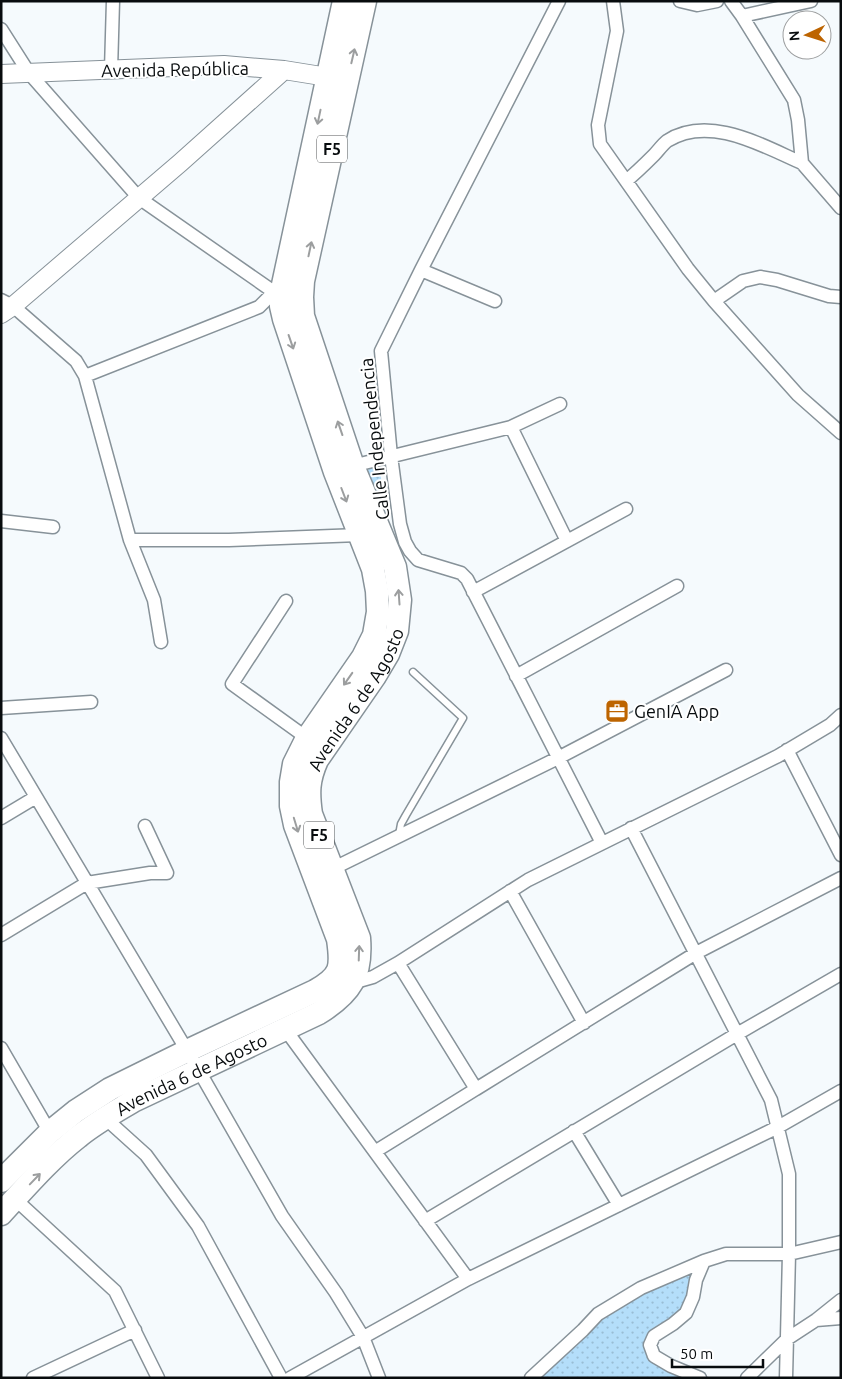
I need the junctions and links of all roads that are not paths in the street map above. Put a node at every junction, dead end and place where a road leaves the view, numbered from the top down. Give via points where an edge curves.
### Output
1 (113, 1) edge
2 (344, 1) edge
3 (365, 1) edge
4 (559, 1) edge
5 (613, 1) edge
6 (680, 1) edge
7 (718, 1) edge
8 (731, 1) edge
9 (811, 1) edge
10 (742, 16) junction
11 (1, 29) edge
12 (111, 70) junction
13 (284, 70) junction
14 (29, 73) junction
15 (1, 74) edge
16 (338, 78) junction
17 (802, 163) junction
18 (626, 181) junction
19 (139, 198) junction
20 (841, 208) edge
21 (421, 270) junction
22 (286, 294) junction
23 (841, 297) edge
24 (495, 301) dead end
25 (714, 301) junction
26 (5, 307) edge
27 (85, 376) junction
28 (560, 404) dead end
29 (511, 427) junction
30 (841, 433) edge
31 (391, 456) junction
32 (344, 469) junction
33 (626, 509) dead end
34 (1, 520) edge
35 (53, 527) dead end
36 (359, 535) junction
37 (130, 540) junction
38 (567, 541) junction
39 (677, 586) dead end
40 (473, 592) junction
41 (286, 601) dead end
42 (161, 642) dead end
43 (376, 653) junction
44 (726, 670) dead end
45 (413, 672) dead end
46 (516, 676) junction
47 (91, 702) dead end
48 (1, 708) edge
49 (841, 715) edge
50 (1, 738) edge
51 (307, 738) junction
52 (787, 750) junction
53 (558, 758) junction
54 (300, 783) junction
55 (36, 797) junction
56 (1, 818) edge
57 (145, 826) dead end
58 (631, 828) junction
59 (398, 836) junction
60 (602, 843) junction
61 (841, 854) edge
62 (332, 869) junction
63 (841, 878) edge
64 (87, 882) junction
65 (510, 891) junction
66 (1, 935) edge
67 (696, 953) junction
68 (398, 962) junction
69 (340, 963) junction
70 (841, 974) edge
71 (352, 983) junction
72 (320, 1000) junction
73 (584, 1022) junction
74 (285, 1029) junction
75 (737, 1034) junction
76 (1, 1048) edge
77 (192, 1060) junction
78 (476, 1089) junction
79 (841, 1091) edge
80 (105, 1118) junction
81 (778, 1127) junction
82 (574, 1131) junction
83 (56, 1141) junction
84 (376, 1151) junction
85 (1, 1181) edge
86 (619, 1205) junction
87 (8, 1207) edge
88 (425, 1221) junction
89 (841, 1242) edge
90 (789, 1254) junction
91 (704, 1261) junction
92 (468, 1279) junction
93 (841, 1300) edge
94 (841, 1318) edge
95 (816, 1320) junction
96 (135, 1330) junction
97 (363, 1337) junction
98 (787, 1339) junction
99 (33, 1378) edge
100 (158, 1378) edge
101 (281, 1378) edge
102 (290, 1378) edge
103 (378, 1378) edge
104 (531, 1378) edge
105 (700, 1378) edge
106 (747, 1378) edge
107 (786, 1378) edge

1 - 12 street
2 - 16 highway, Avenida 6 de Agosto / F5
16 -> 3 highway, Avenida 6 de Agosto / F5
4 - 21 street, Calle Independencia
5 - 18 street via 617,31 598,126 600,144
6 - 7 street via 697,5
8 - 10 street
9 - 10 street
10 - 17 street via 794,100
11 - 14 street
12 - 13 street, Avenida República via 224,65
12 - 14 street, Avenida República
13 - 16 street, Avenida República
13 - 19 street
14 - 15 street, Avenida República
14 - 19 street
16 - 22 highway, Avenida 6 de Agosto / F5
17 - 18 street via 744,138 707,130 686,133 667,142
17 - 20 street
18 - 25 street
19 - 22 street
19 - 26 street
21 - 24 street
21 - 31 street, Calle Independencia via 381,351
22 - 27 street
22 - 32 highway, Avenida 6 de Agosto / F5 via 281,306 284,319
23 - 25 street via 760,276 743,281
25 - 30 street via 798,395
26 - 27 street via 76,361
27 - 37 street
28 - 29 street
29 - 31 street
29 - 38 street
31 - 32 street
31 - 40 street, Calle Independencia via 400,524 410,551 418,560 461,573
32 -> 36 highway, Avenida 6 de Agosto / F5
43 -> 32 highway, Avenida 6 de Agosto / F5 via 397,632 400,600 395,567
33 - 38 street
34 - 35 street
36 - 37 street
36 - 43 highway, Avenida 6 de Agosto / F5 via 377,591
37 - 42 street via 154,600
38 - 40 street
39 - 46 street
40 - 46 street, Calle Independencia
41 - 51 street via 232,684
43 -> 51 highway, Avenida 6 de Agosto / F5 via 363,657
43 - 54 highway, Avenida 6 de Agosto / F5 via 375,676
44 - 53 street
45 - 59 lane via 463,718 401,824
46 - 53 street, Calle Independencia
47 - 48 street
49 - 52 street
50 - 55 street
51 - 54 highway, Avenida 6 de Agosto / F5 via 294,764
52 - 58 street
52 - 61 street
53 - 59 street
53 - 60 street, Calle Independencia
54 - 62 highway, Avenida 6 de Agosto / F5 via 309,797 311,814
54 -> 69 highway, Avenida 6 de Agosto / F5 via 291,806 295,826 338,939
55 - 56 street
55 - 64 street
57 - 64 street via 167,873
58 - 60 street
58 - 67 street
59 - 62 street
60 - 65 street
71 -> 62 highway, Avenida 6 de Agosto / F5 via 358,969 359,938
63 - 67 street
64 - 66 street
64 - 77 street
65 - 68 street
65 - 73 street
67 - 73 street
67 - 75 street
68 - 71 street via 373,977
68 - 78 street
69 - 71 highway
69 - 72 highway, Avenida 6 de Agosto / F5
70 - 75 street
71 - 72 highway, Avenida 6 de Agosto / F5 via 332,1005
72 - 74 highway, Avenida 6 de Agosto / F5
72 - 77 highway, Avenida 6 de Agosto / F5
73 - 78 street
74 - 77 highway, Avenida 6 de Agosto / F5
74 - 84 street
75 - 81 street via 771,1100
75 - 82 street
76 - 83 street
77 - 80 highway, Avenida 6 de Agosto / F5
77 - 83 highway, Avenida 6 de Agosto / F5 via 110,1090 76,1111
77 - 97 street via 282,1216
78 - 84 street
79 - 81 street
80 - 83 highway, Avenida 6 de Agosto / F5 via 78,1137
80 - 101 street via 146,1155 198,1226
81 - 86 street
81 - 90 street via 789,1174
82 - 86 street
82 - 88 street
83 - 85 highway, Avenida 6 de Agosto / F5
87 -> 83 highway, Avenida 6 de Agosto / F5
84 - 88 street
86 - 92 street
87 - 96 street via 116,1291
88 - 92 street
89 - 90 street
90 - 91 street via 726,1254
90 - 98 street
91 - 104 street via 641,1288 598,1314
91 - 105 street via 686,1313 654,1336 650,1345 654,1356
92 - 97 street
93 - 95 street
94 - 95 street
95 - 98 street
96 - 99 street
96 - 100 street
97 - 102 street
97 - 103 street
98 - 106 street
98 - 107 street

